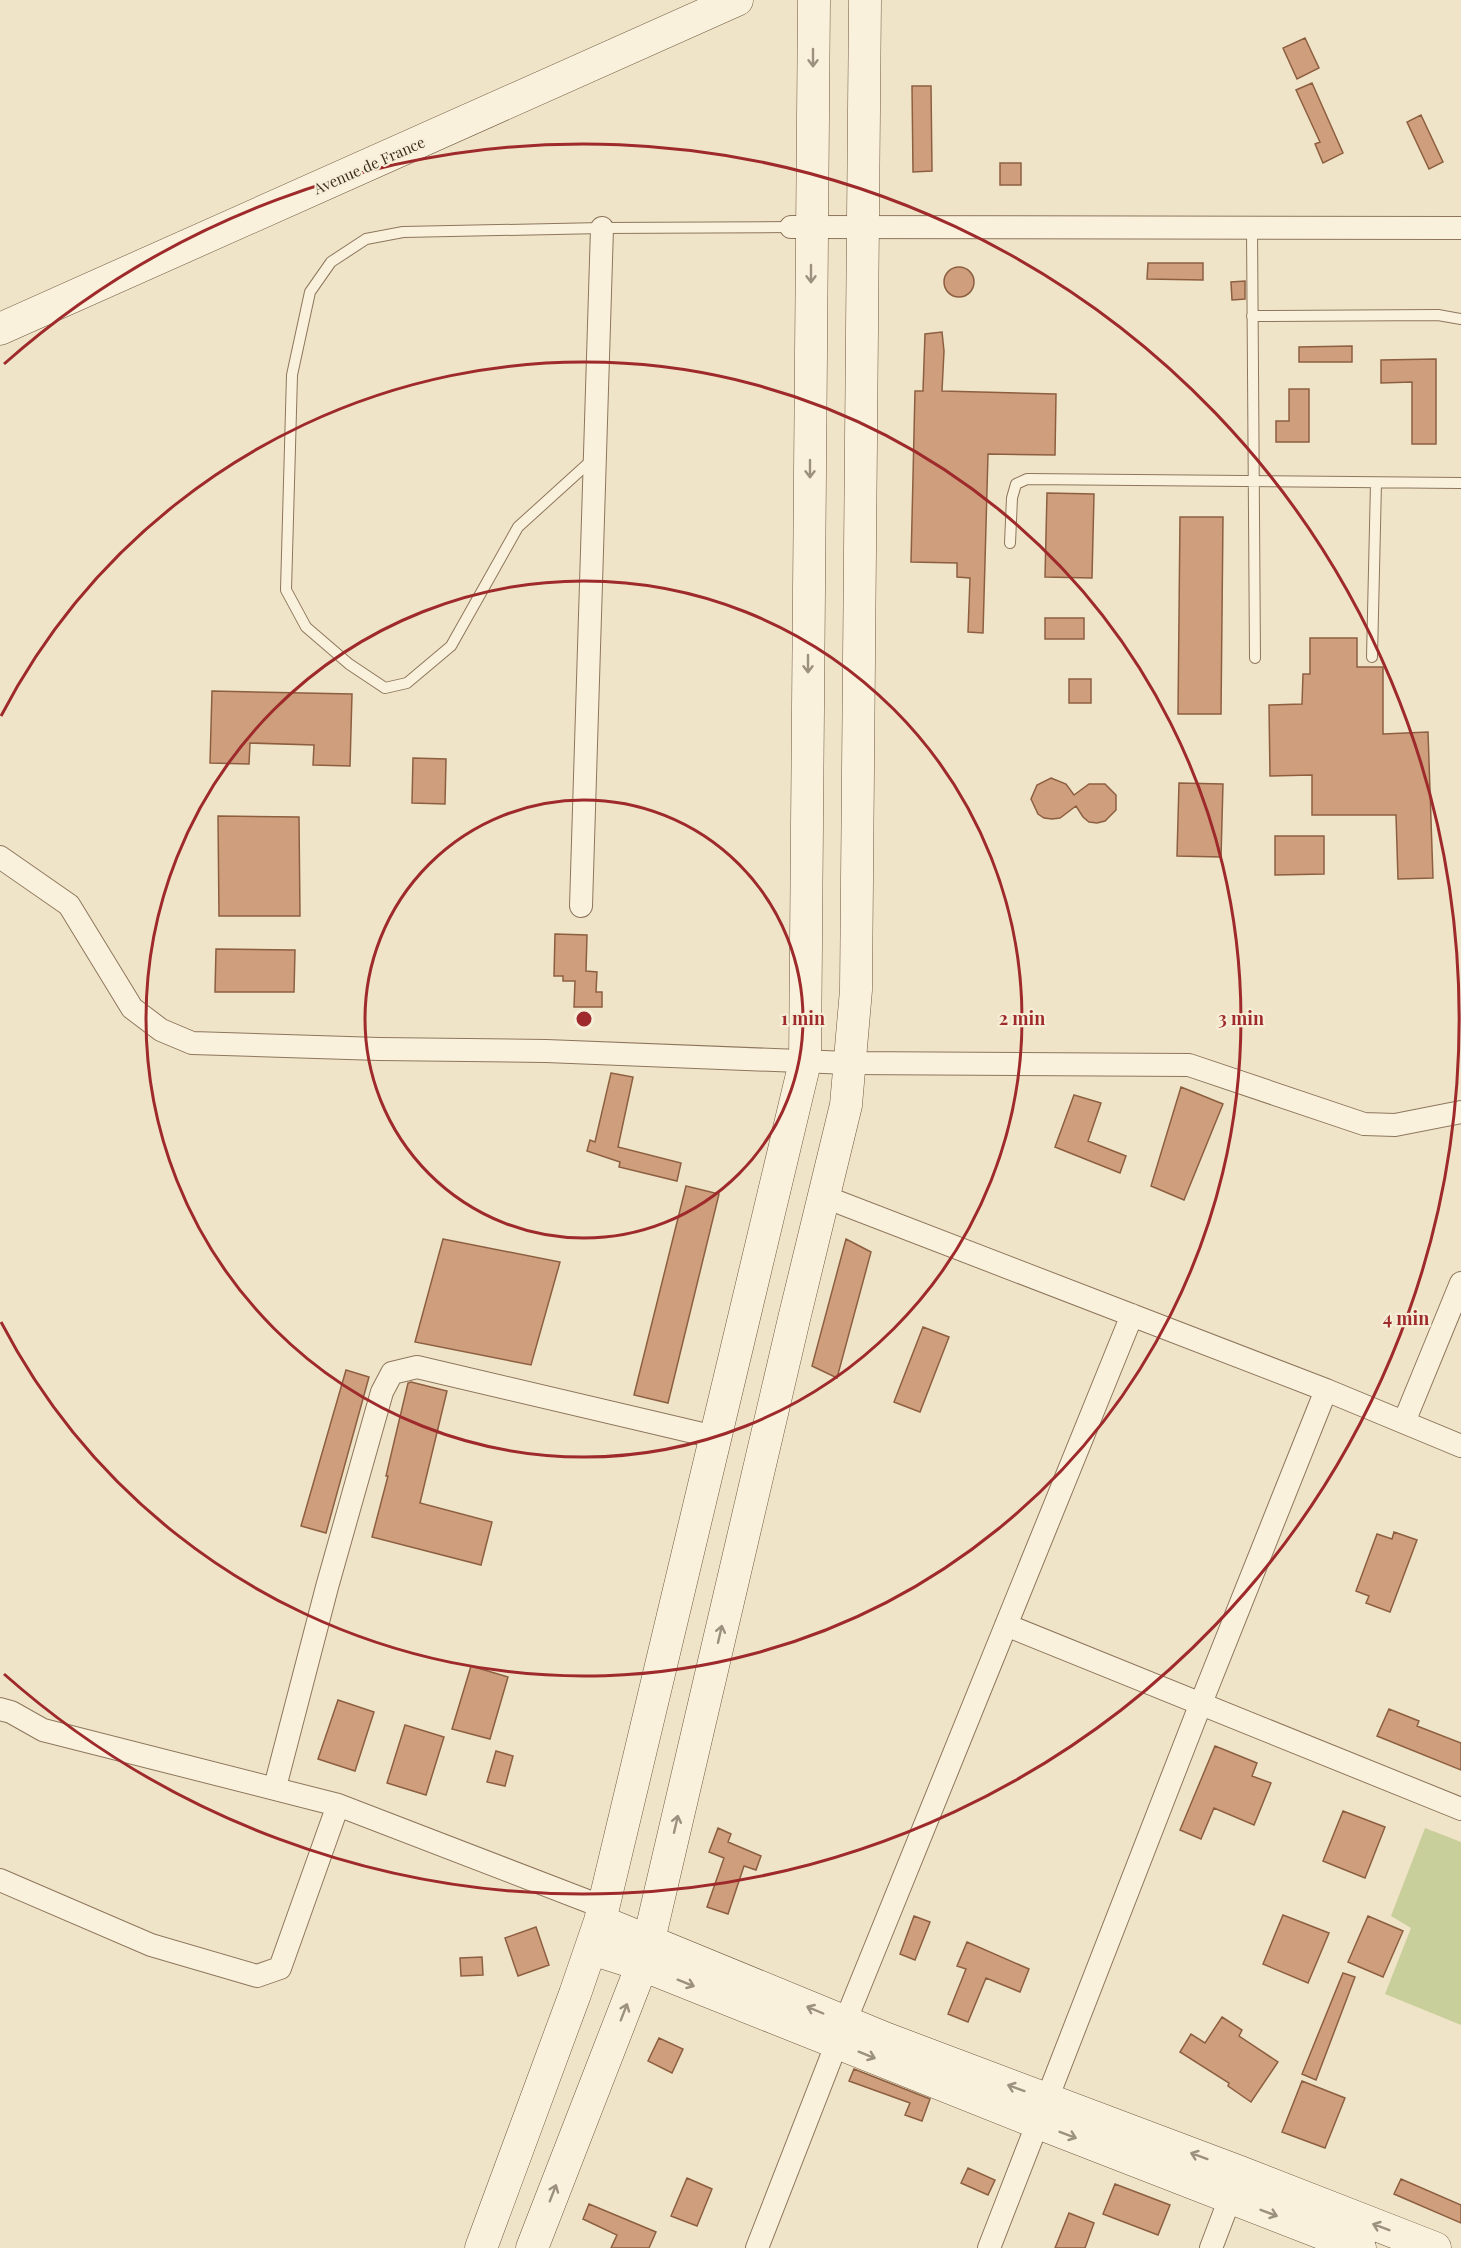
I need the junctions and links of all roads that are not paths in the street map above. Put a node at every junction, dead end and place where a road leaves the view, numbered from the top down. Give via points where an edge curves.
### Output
1 (737, 0) edge
2 (813, 0) edge
3 (865, 0) edge
4 (801, 227) junction
5 (864, 227) junction
6 (602, 228) junction
7 (1252, 228) junction
8 (1461, 228) edge
9 (1252, 316) junction
10 (1461, 320) edge
11 (0, 329) edge
12 (595, 457) junction
13 (1253, 481) junction
14 (1376, 483) junction
15 (1461, 483) edge
16 (1010, 543) dead end
17 (1372, 657) dead end
18 (1255, 658) dead end
19 (0, 857) edge
20 (582, 906) dead end
21 (805, 1062) junction
22 (849, 1063) junction
23 (1461, 1112) edge
24 (825, 1197) junction
25 (1461, 1283) edge
26 (1132, 1315) junction
27 (1326, 1390) junction
28 (1404, 1422) junction
29 (715, 1437) junction
30 (1461, 1446) edge
31 (1006, 1625) junction
32 (1201, 1703) junction
33 (0, 1709) edge
34 (275, 1788) junction
35 (338, 1805) junction
36 (1461, 1809) edge
37 (0, 1880) edge
38 (598, 1926) junction
39 (645, 1953) junction
40 (841, 2033) junction
41 (1042, 2112) junction
42 (1235, 2185) junction
43 (1427, 2246) edge
44 (481, 2248) edge
45 (532, 2248) edge
46 (757, 2248) edge
47 (989, 2248) edge
48 (1211, 2248) edge
49 (1360, 2248) edge

1 - 11 street, Avenue de France
2 -> 4 street
3 - 5 street
4 - 5 street
4 - 6 lane
4 -> 21 street
5 - 7 street
5 - 22 street via 856,990
6 - 12 street
6 - 12 lane via 403,232 366,239 331,262 310,292 292,375 286,590 306,627 349,664 385,688 407,683 451,646 518,527
7 - 8 street
7 - 9 lane
9 - 10 lane via 1437,315
9 - 13 lane
12 - 20 street
13 - 14 lane
13 - 16 lane via 1028,479 1016,484 1014,491
13 - 18 lane
14 - 15 lane
14 - 17 lane
19 - 21 street via 69,905 132,1008 161,1030 192,1043
21 - 22 street
21 - 29 street
22 - 23 street via 1189,1065 1364,1124 1395,1125
22 - 24 street via 846,1105
24 - 26 street
39 -> 24 street
25 - 28 street
26 - 27 street
26 - 31 street
27 - 28 street
27 - 32 street
28 - 30 street
29 - 34 street via 417,1367 392,1373 382,1392 327,1587
29 - 38 street
31 - 32 street
31 - 40 street
32 - 36 street
32 - 41 street
33 - 34 street via 43,1730
34 - 35 street
35 - 37 street via 280,1968 257,1976 151,1945
35 - 38 street
38 - 39 street
38 - 44 street
39 - 40 street
45 -> 39 street
40 - 41 street
40 - 46 street
41 - 42 street
41 - 47 street
43 -> 42 street
42 - 48 street
42 -> 49 street

